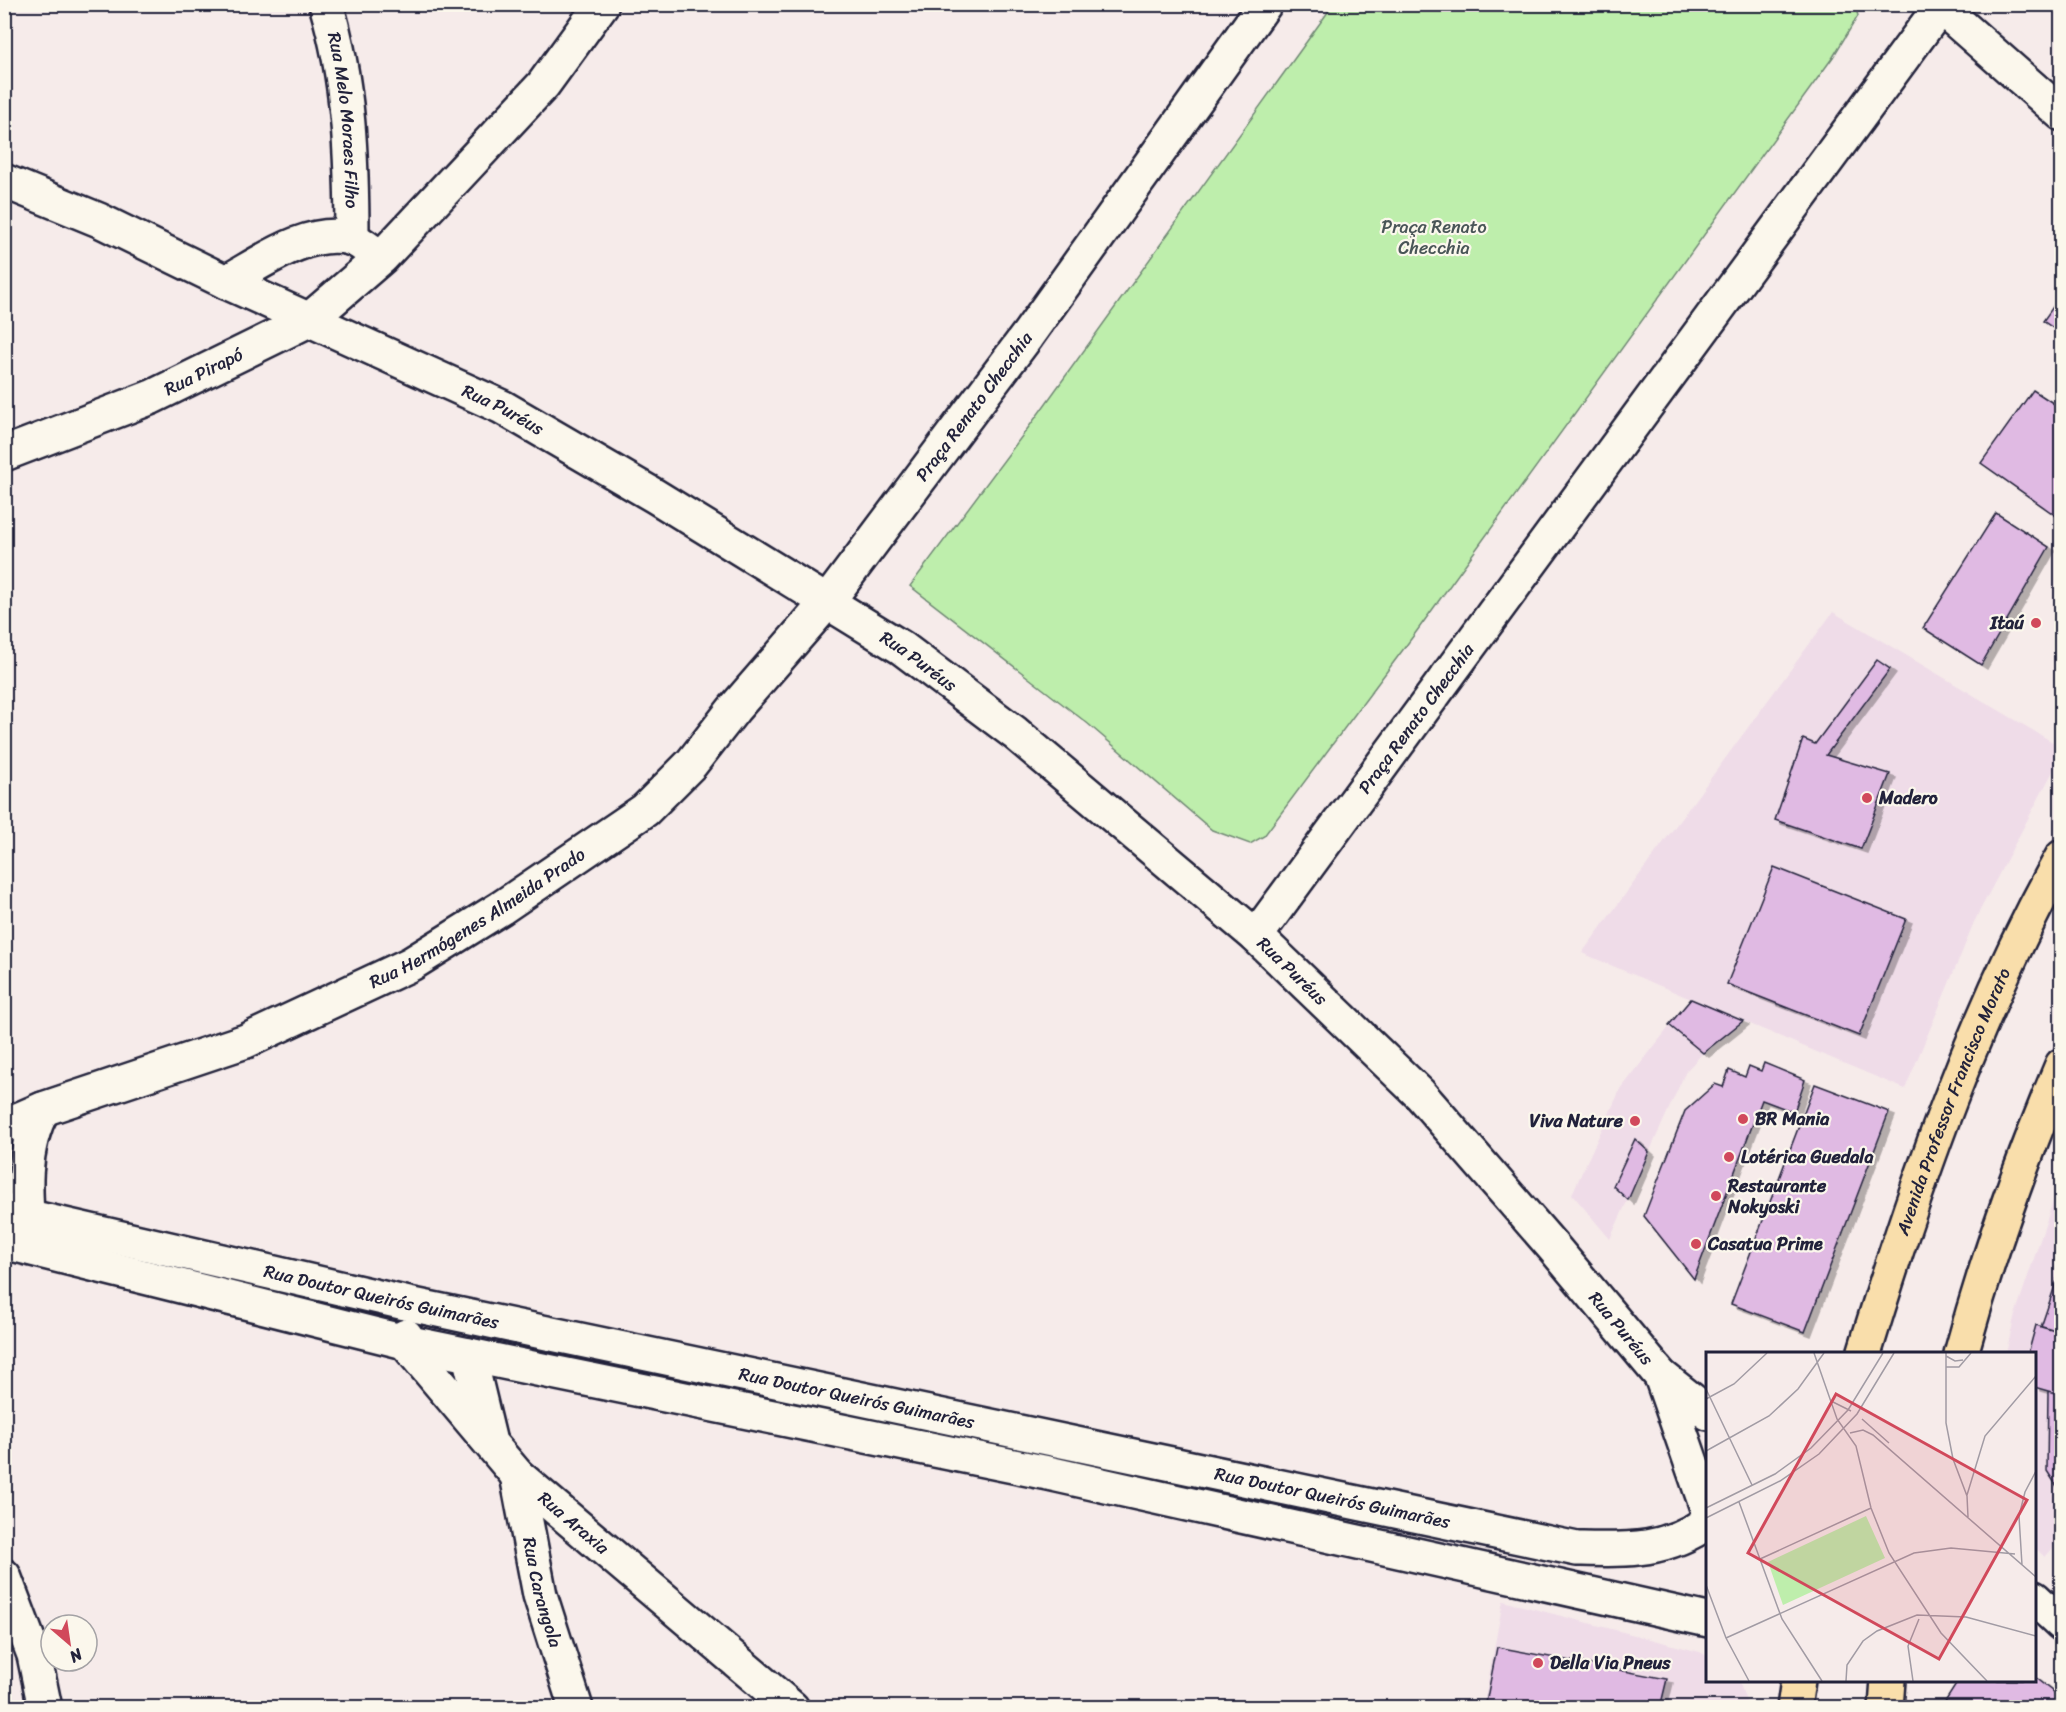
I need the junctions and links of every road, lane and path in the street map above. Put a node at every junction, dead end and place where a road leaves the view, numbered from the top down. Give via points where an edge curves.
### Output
1 (326, 4) edge
2 (603, 4) edge
3 (1265, 4) edge
4 (1939, 6) edge
5 (2061, 114) edge
6 (4, 181) edge
7 (352, 238) junction
8 (382, 257) junction
9 (226, 282) junction
10 (309, 320) junction
11 (4, 454) edge
12 (828, 601) junction
13 (2061, 857) edge
14 (1256, 936) junction
15 (2061, 1065) edge
16 (43, 1109) junction
17 (4, 1126) edge
18 (16, 1229) edge
19 (409, 1304) junction
20 (405, 1342) junction
21 (1864, 1352) edge
22 (1961, 1352) edge
23 (469, 1355) junction
24 (1661, 1376) junction
25 (1706, 1412) edge
26 (491, 1446) junction
27 (517, 1475) junction
28 (1706, 1508) edge
29 (1706, 1523) edge
30 (4, 1576) edge
31 (2036, 1600) edge
32 (1706, 1620) edge
33 (2061, 1624) edge
34 (2036, 1632) edge
35 (2061, 1638) edge
36 (1798, 1682) edge
37 (1888, 1682) edge
38 (45, 1707) edge
39 (576, 1707) edge
40 (792, 1707) edge
41 (1794, 1707) edge
42 (1886, 1707) edge

1 - 7 street, Rua Melo Moraes Filho via 339,44 352,167
2 - 8 street, Rua Pirapó via 543,85
3 - 12 street, Praça Renato Checchia via 1027,336
4 - 5 street
4 - 14 street, Praça Renato Checchia
6 - 9 street, Rua Puréus via 99,220
7 - 8 street
7 - 9 street via 317,239 295,246
8 - 10 street, Rua Pirapó
9 - 10 street, Rua Puréus
10 - 11 street, Rua Pirapó via 152,397
10 - 12 street, Rua Puréus via 502,407
12 - 14 street, Rua Puréus via 902,648 1015,733
12 - 16 street, Rua Hermógenes Almeida Prado via 691,764 645,810 501,908 411,964 246,1041
13 - 21 highway, Avenida Professor Francisco Morato via 1980,1025 1933,1141
14 - 24 street, Rua Puréus via 1420,1094
15 - 22 highway via 1986,1262
16 - 17 street, Rua Hermógenes Almeida Prado
16 - 18 street via 33,1127
18 - 19 street, Rua Doutor Queirós Guimarães
18 - 20 street, Rua Doutor Queirós Guimarães
19 - 20 street
19 - 29 street, Rua Doutor Queirós Guimarães via 1577,1549 1636,1550 1673,1541
20 - 23 street, Rua Doutor Queirós Guimarães
20 - 26 street, Rua Araxia
23 - 26 street
23 - 32 street, Rua Doutor Queirós Guimarães via 1048,1473
24 - 25 street, Rua Puréus
24 - 28 street, Rua Puréus
26 - 27 street, Rua Araxia
27 - 39 street, Rua Carangola via 540,1595
27 - 40 street, Rua Araxia
30 - 38 street via 34,1654
31 - 33 street
34 - 35 street
36 - 41 highway
37 - 42 highway

